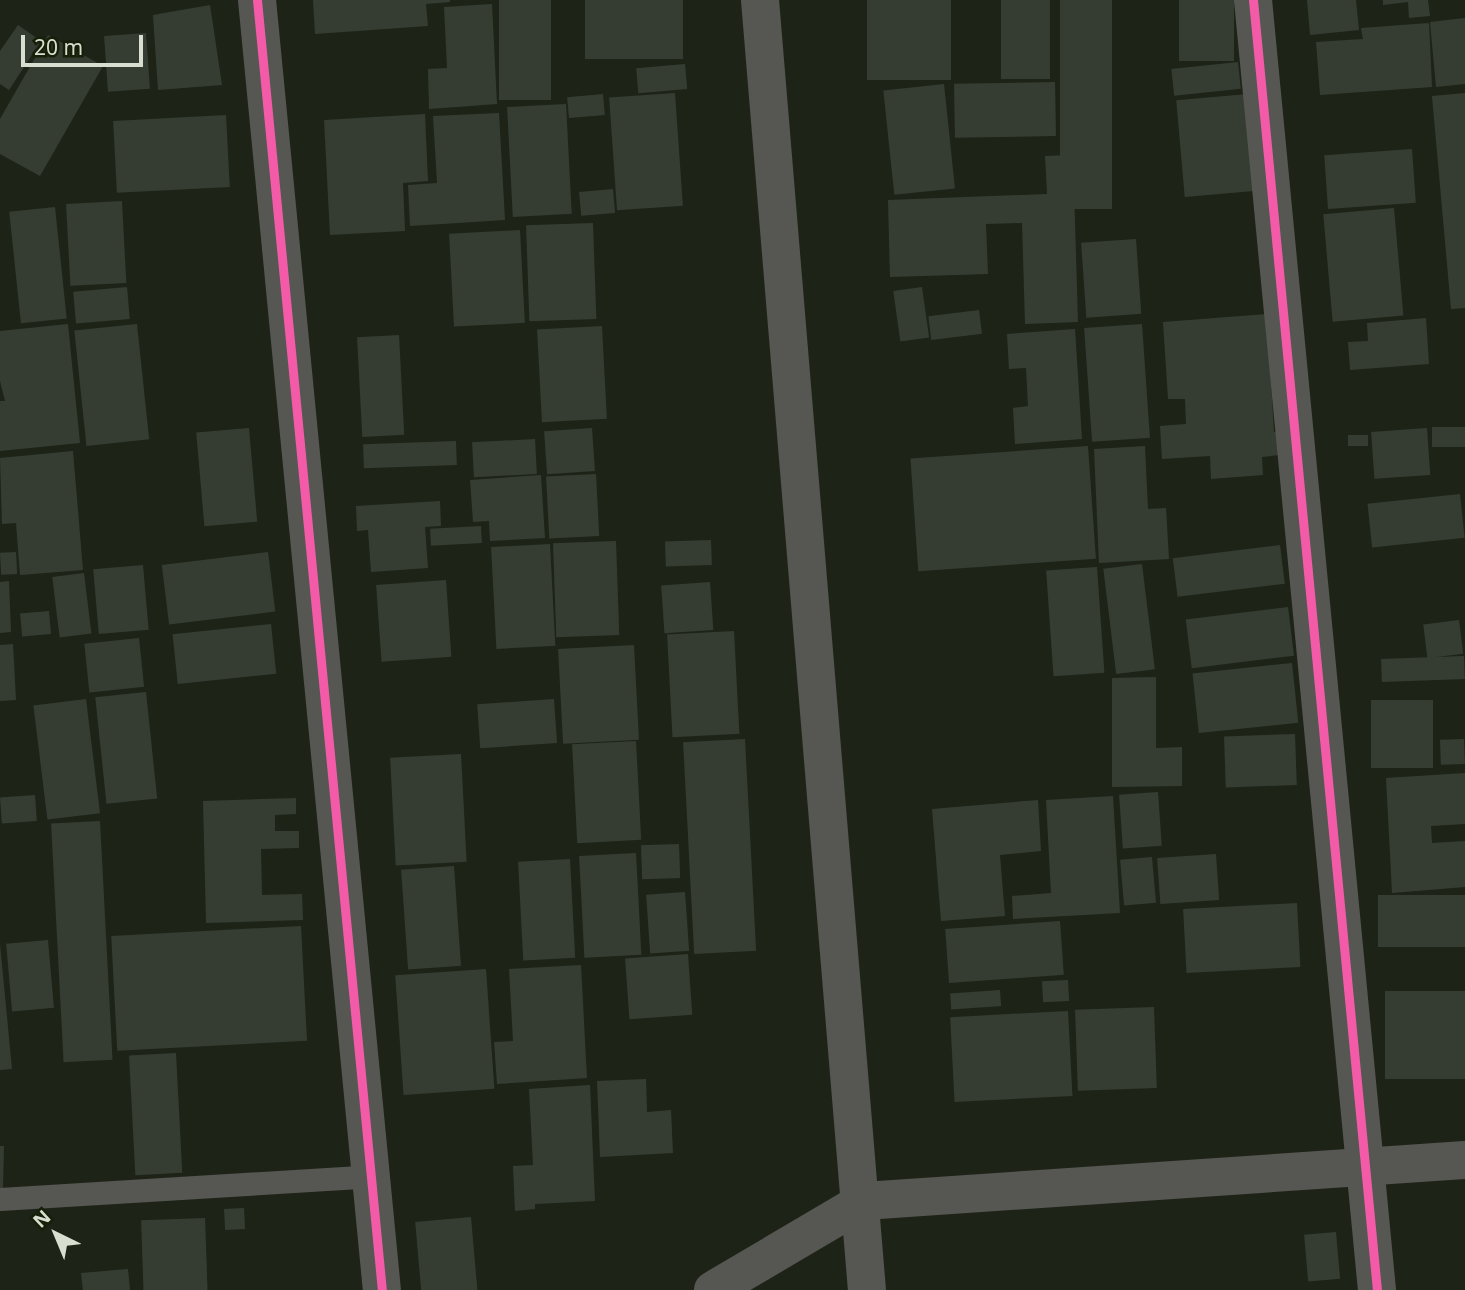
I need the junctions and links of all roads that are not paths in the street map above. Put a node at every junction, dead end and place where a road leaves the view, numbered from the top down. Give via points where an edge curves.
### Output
1 (257, 0) edge
2 (760, 0) edge
3 (1254, 0) edge
4 (1465, 1160) edge
5 (1367, 1168) junction
6 (371, 1176) junction
7 (0, 1199) edge
8 (863, 1201) junction
9 (382, 1290) edge
10 (713, 1290) edge
11 (867, 1290) edge
12 (1377, 1290) edge

1 - 6 street
2 - 8 street
3 - 5 street
4 - 5 street
5 - 8 street
5 - 12 street
6 - 7 lane
6 - 9 street
8 - 10 street
8 - 11 street

